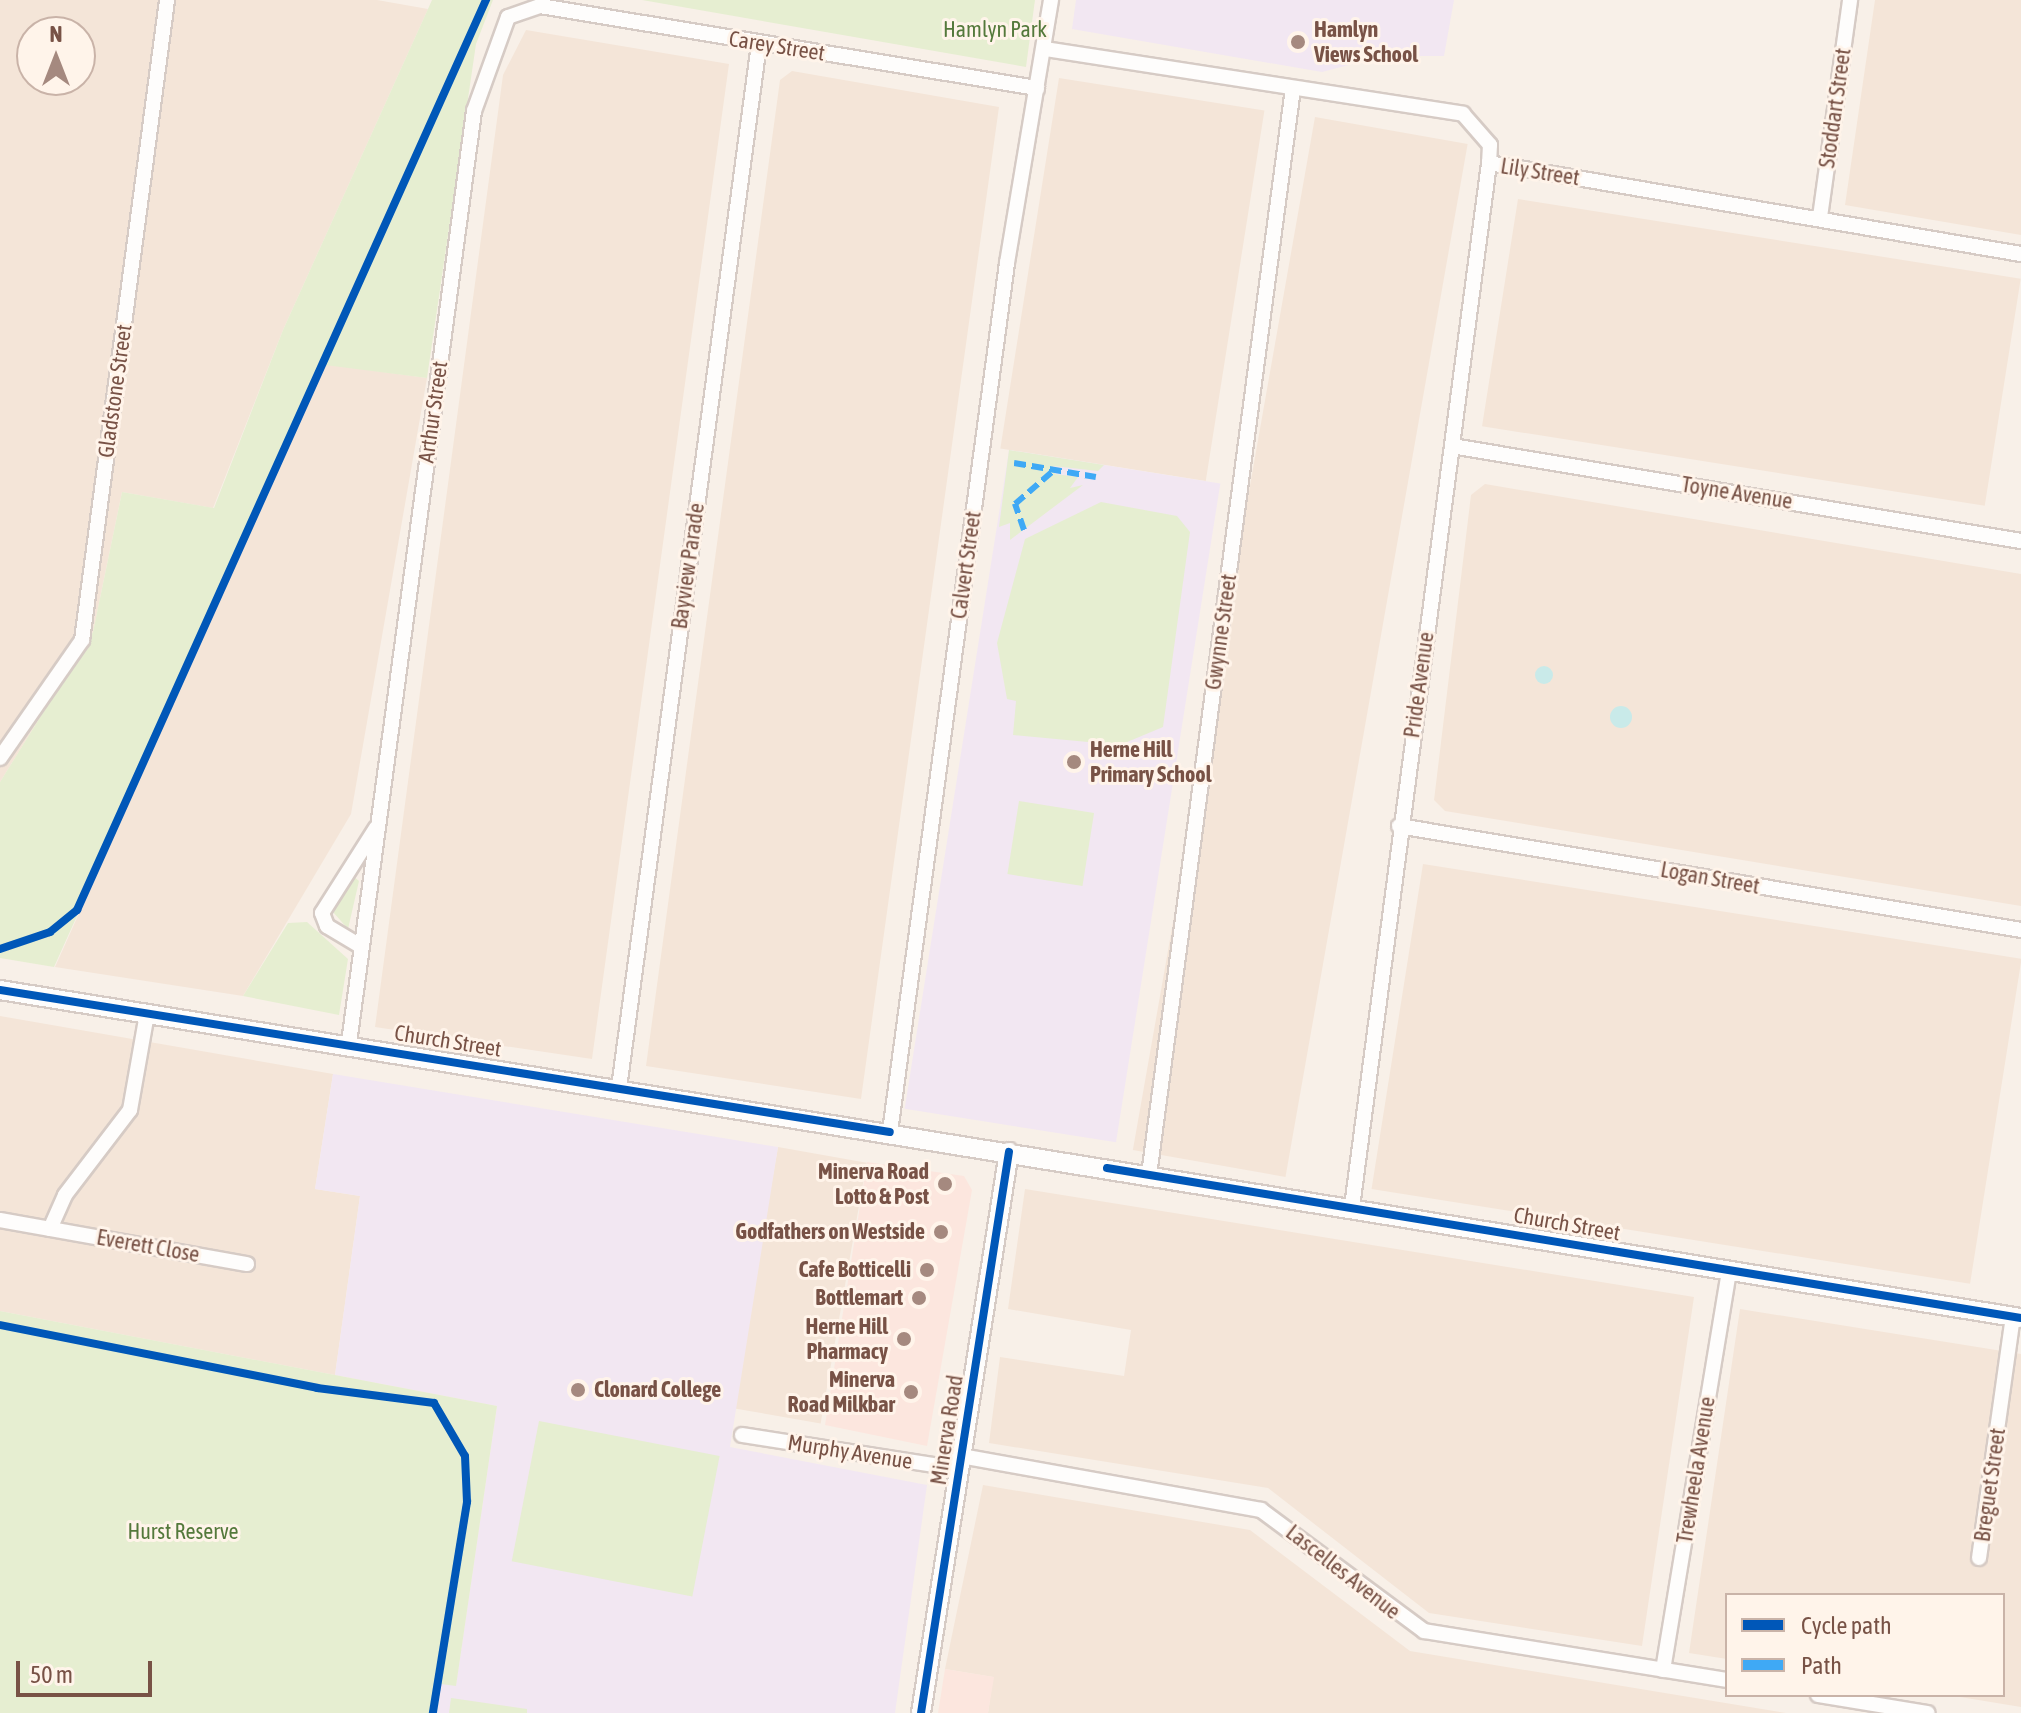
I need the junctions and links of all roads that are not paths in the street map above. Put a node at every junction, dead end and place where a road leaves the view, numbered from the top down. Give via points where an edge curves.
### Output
1 (167, 0) edge
2 (1051, 0) edge
3 (1850, 0) edge
4 (517, 9) joint
5 (759, 44) junction
6 (1045, 49) junction
7 (1037, 88) junction
8 (1293, 89) junction
9 (1489, 163) junction
10 (1820, 217) junction
11 (2021, 254) edge
12 (1452, 446) junction
13 (2021, 541) edge
14 (0, 758) edge
15 (378, 824) junction
16 (1399, 826) junction
17 (2021, 930) edge
18 (362, 947) junction
19 (0, 990) edge
20 (147, 1014) junction
21 (349, 1043) junction
22 (619, 1088) junction
23 (890, 1132) junction
24 (1009, 1152) junction
25 (1149, 1175) junction
26 (1352, 1207) junction
27 (0, 1220) edge
28 (50, 1229) junction
29 (247, 1264) dead end
30 (1729, 1270) junction
31 (2017, 1317) edge
32 (742, 1435) dead end
33 (960, 1462) junction
34 (1979, 1558) dead end
35 (1663, 1670) junction
36 (1725, 1680) edge
37 (1830, 1697) edge
38 (921, 1713) edge
39 (1928, 1713) edge

1 - 14 street, Gladstone Street via 82,640
2 - 6 street, Calvert Street
3 - 10 street, Stoddart Street
4 - 5 street, Carey Street via 540,6
4 - 15 street, Arthur Street via 478,88
5 - 7 street, Carey Street
5 - 22 street, Bayview Parade
6 - 7 street, Calvert Street
6 - 8 street, Lily Street
7 - 23 street, Calvert Street
8 - 9 street, Lily Street via 1463,114 1490,145
8 - 25 street, Gwynne Street
9 - 10 street, Lily Street
9 - 12 street, Pride Avenue
10 - 11 street, Lily Street
12 - 13 street, Toyne Avenue
12 - 16 street, Pride Avenue
15 - 18 street, Arthur Street
15 - 18 street, Arthur Street via 322,913 327,926
16 - 17 street, Logan Street
16 - 26 street, Pride Avenue
18 - 21 street, Arthur Street
19 - 20 street, Church Street
20 - 21 street, Church Street
20 - 28 street via 130,1110 65,1195
21 - 22 street, Church Street
22 - 23 street, Church Street
23 - 24 street, Church Street
24 - 25 street, Church Street
24 - 33 street, Minerva Road
25 - 26 street, Church Street
26 - 30 street, Church Street
27 - 28 street, Everett Close
28 - 29 street, Everett Close
30 - 31 street, Church Street
30 - 35 street, Trewheela Avenue
31 - 34 street, Breguet Street
32 - 33 street, Murphy Avenue
33 - 35 street, Lascelles Avenue via 1261,1510 1416,1629
33 - 38 street, Minerva Road
35 - 36 street, Lascelles Avenue
37 - 39 street

